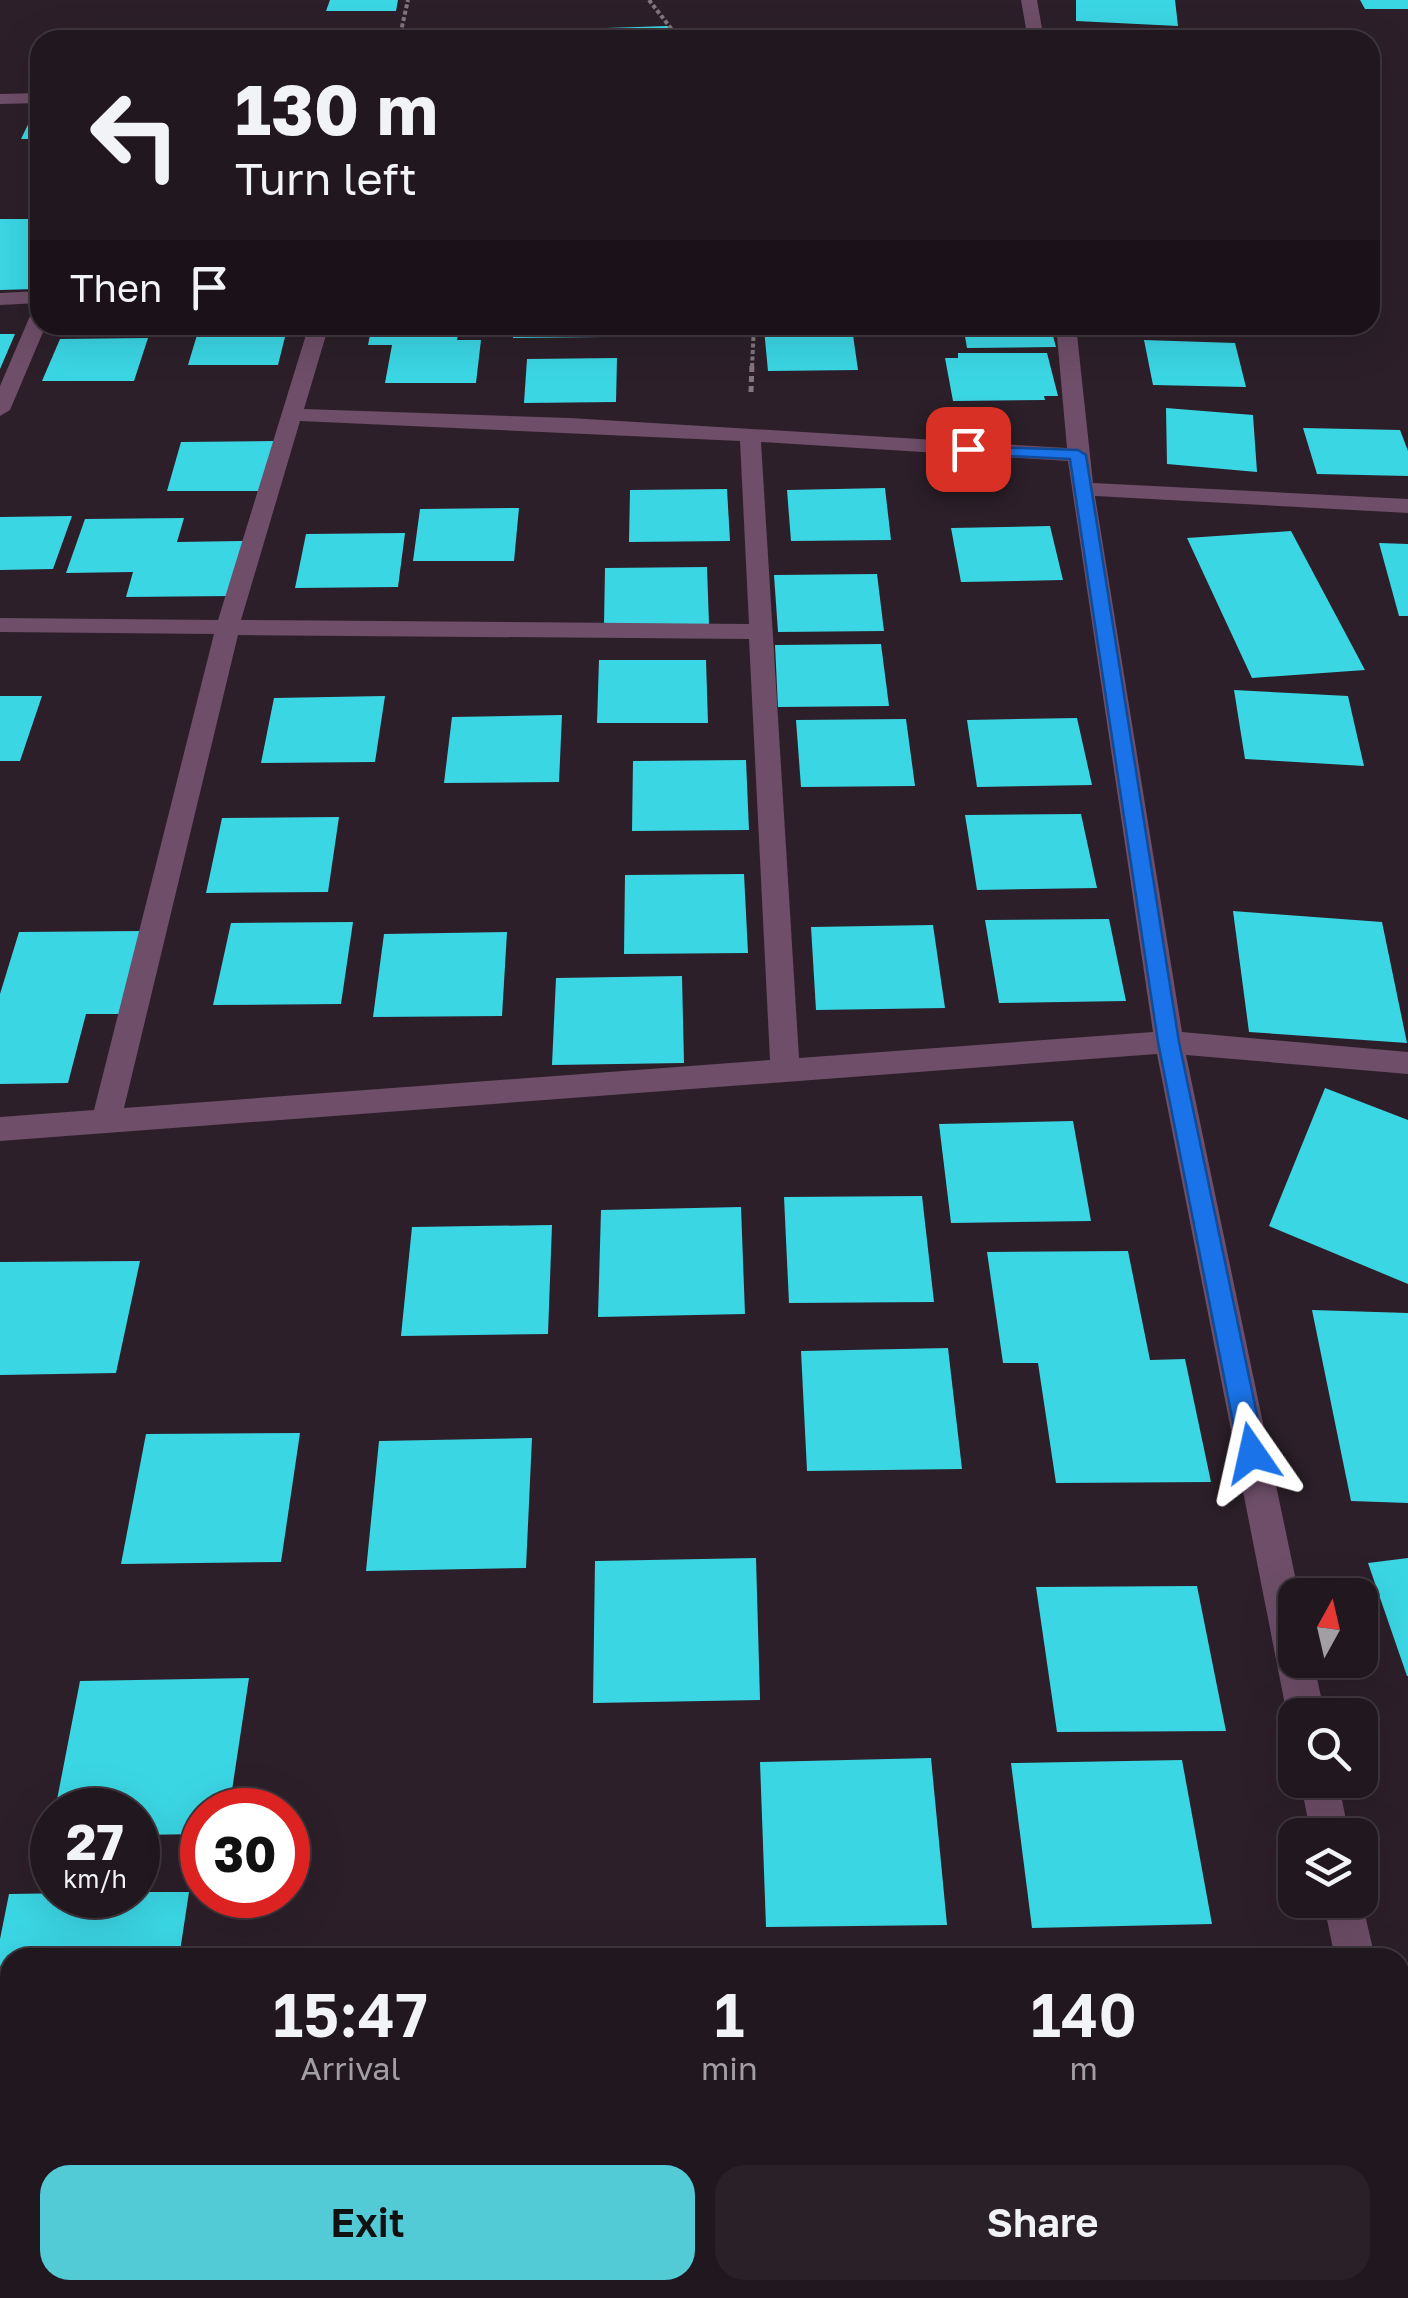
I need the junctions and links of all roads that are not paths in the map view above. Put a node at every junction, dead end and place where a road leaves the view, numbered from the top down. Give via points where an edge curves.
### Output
1 (1029, 0) edge
2 (1034, 30) edge
3 (0, 98) edge
4 (30, 98) edge
5 (30, 297) edge
6 (0, 298) edge
7 (32, 335) edge
8 (316, 335) edge
9 (1067, 335) edge
10 (0, 410) edge
11 (292, 415) junction
12 (750, 438) junction
13 (1078, 455) junction
14 (1084, 489) junction
15 (1408, 506) edge
16 (0, 625) edge
17 (228, 626) junction
18 (760, 632) junction
19 (1168, 1042) junction
20 (1408, 1063) edge
21 (784, 1072) junction
22 (106, 1121) junction
23 (0, 1128) edge
24 (1303, 1698) edge
25 (1347, 1918) edge
26 (1353, 1948) edge

1 - 2 street
3 - 4 street
5 - 6 street
7 - 10 street
8 - 11 street
9 - 13 street
11 - 12 street
11 - 17 street
12 - 13 street
12 - 18 street
13 - 14 street
14 - 15 street
14 - 19 street
16 - 17 street
17 - 18 street
17 - 22 street
18 - 21 street
19 - 20 street
19 - 21 street
19 - 24 street
21 - 22 street
22 - 23 street
25 - 26 street

